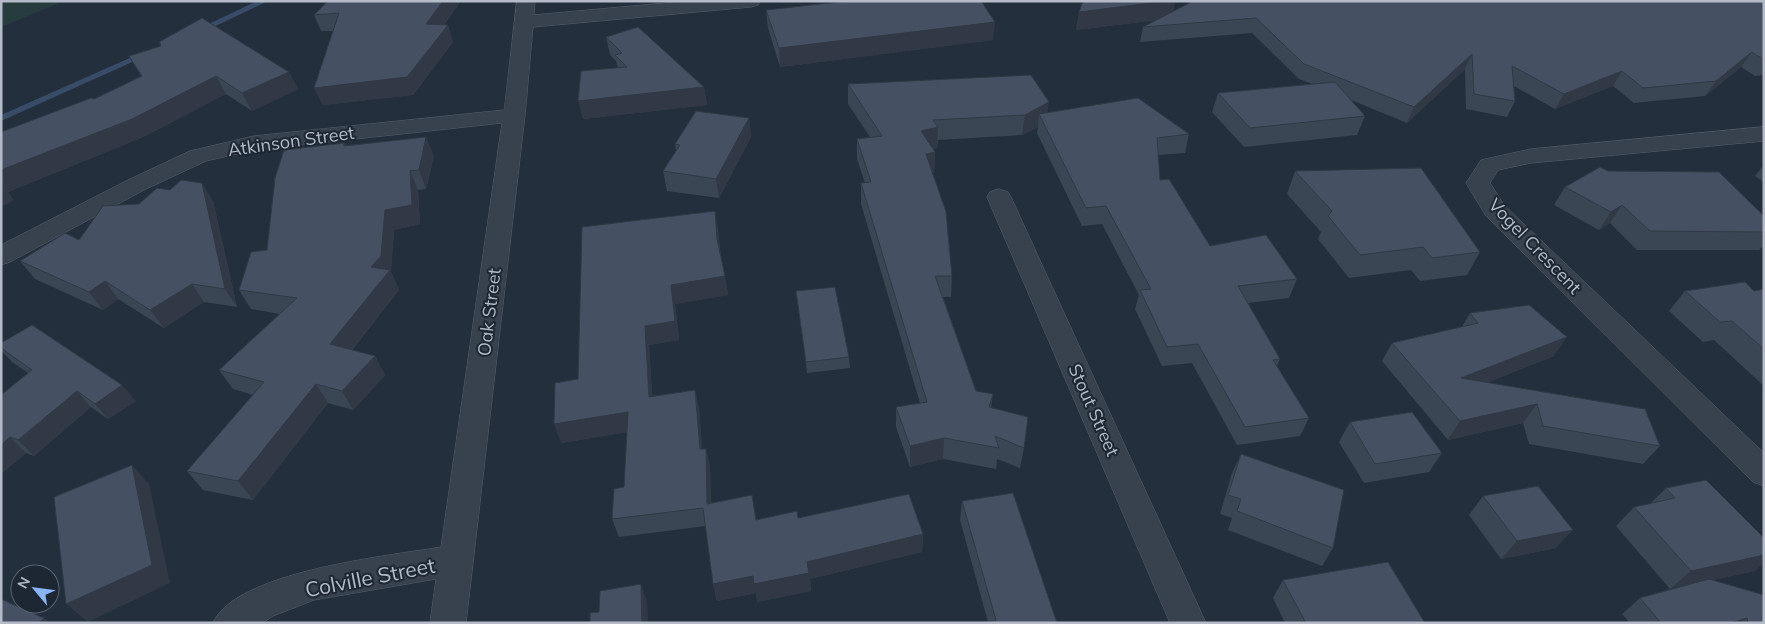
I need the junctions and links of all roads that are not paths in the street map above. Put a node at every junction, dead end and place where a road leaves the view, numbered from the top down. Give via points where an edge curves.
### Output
1 (751, 1) edge
2 (525, 12) edge
3 (514, 114) junction
4 (1764, 134) edge
5 (999, 197) dead end
6 (1, 256) edge
7 (1764, 473) edge
8 (456, 560) junction
9 (231, 623) edge
10 (448, 623) edge
11 (1188, 623) edge

1 - 2 street
2 - 3 street, Oak Street
3 - 6 street, Atkinson Street via 254,143 198,156
3 - 8 street, Oak Street
4 - 7 street, Vogel Crescent via 1531,156 1489,165 1478,183 1495,210
5 - 11 street, Stout Street
8 - 9 street, Colville Street via 313,584 260,604
8 - 10 street, Oak Street

